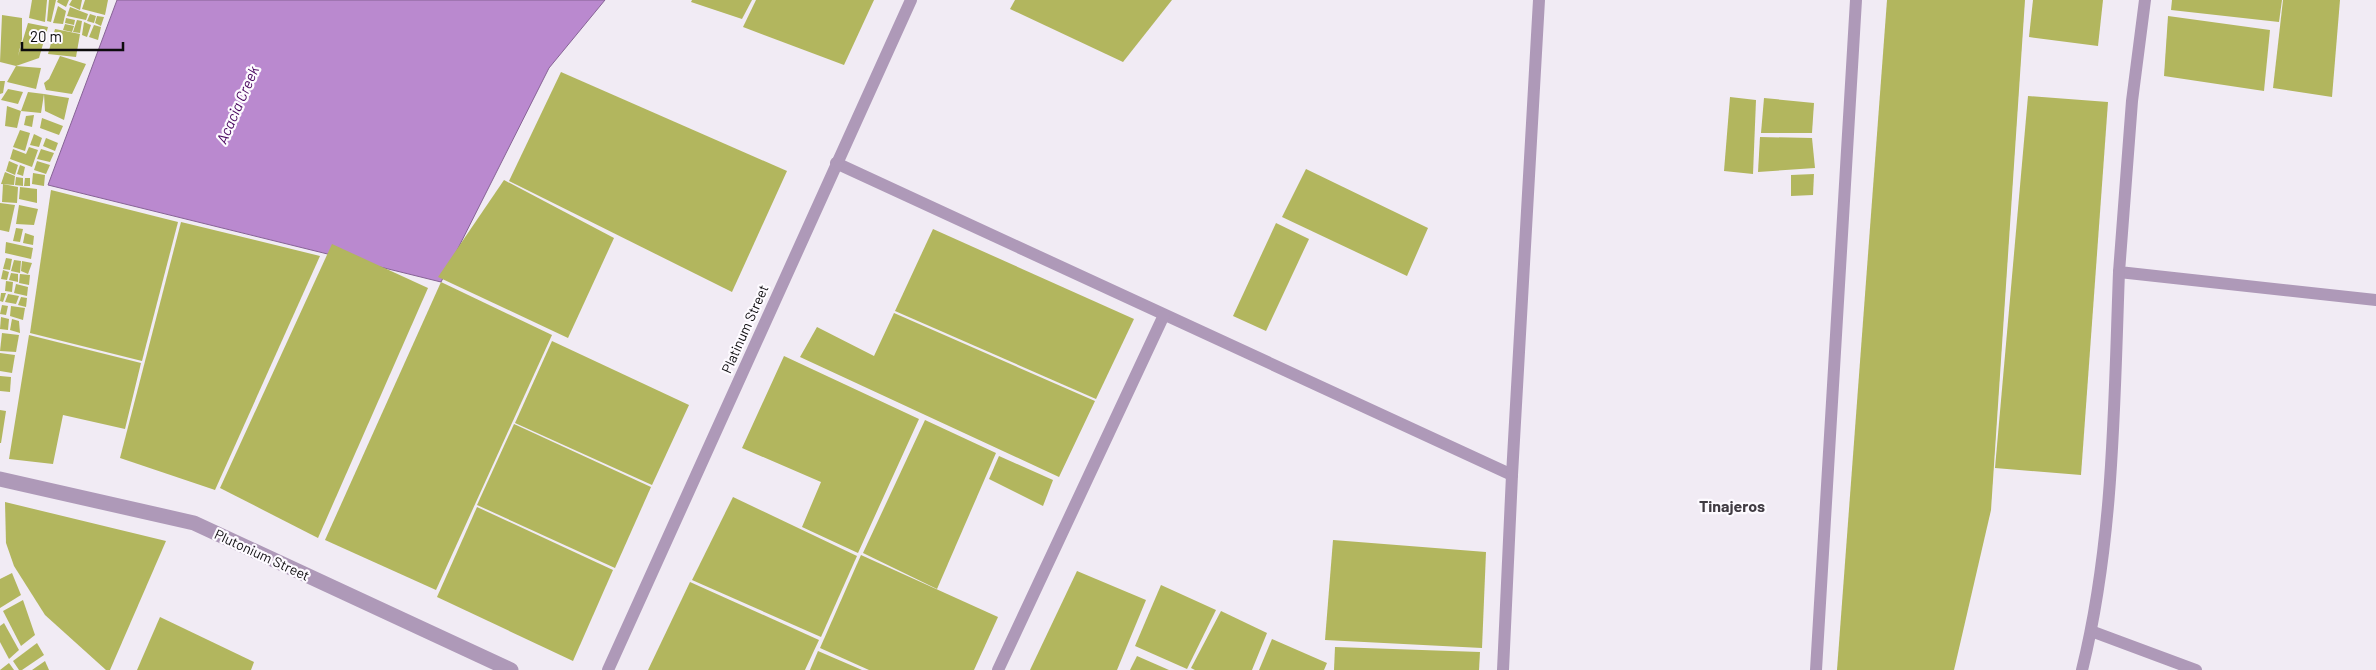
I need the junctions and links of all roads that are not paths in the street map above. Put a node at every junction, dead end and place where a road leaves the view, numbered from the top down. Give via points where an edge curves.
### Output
1 (911, 0) edge
2 (1540, 0) edge
3 (1856, 0) edge
4 (2146, 0) edge
5 (836, 163) junction
6 (2119, 272) junction
7 (2376, 300) edge
8 (1164, 315) junction
9 (1512, 475) junction
10 (0, 480) edge
11 (2092, 631) junction
12 (511, 670) edge
13 (608, 670) edge
14 (998, 670) edge
15 (1503, 670) edge
16 (1816, 670) edge
17 (2082, 670) edge
18 (2196, 670) edge

1 - 5 lane, Platinum Street
2 - 9 lane
3 - 16 lane
4 - 6 lane via 2132,101
5 - 8 lane
5 - 13 lane, Platinum Street
6 - 7 lane
6 - 11 lane via 2111,477
8 - 9 lane
8 - 14 lane
9 - 15 lane
10 - 12 street, Plutonium Street via 194,523
11 - 17 lane
11 - 18 lane

